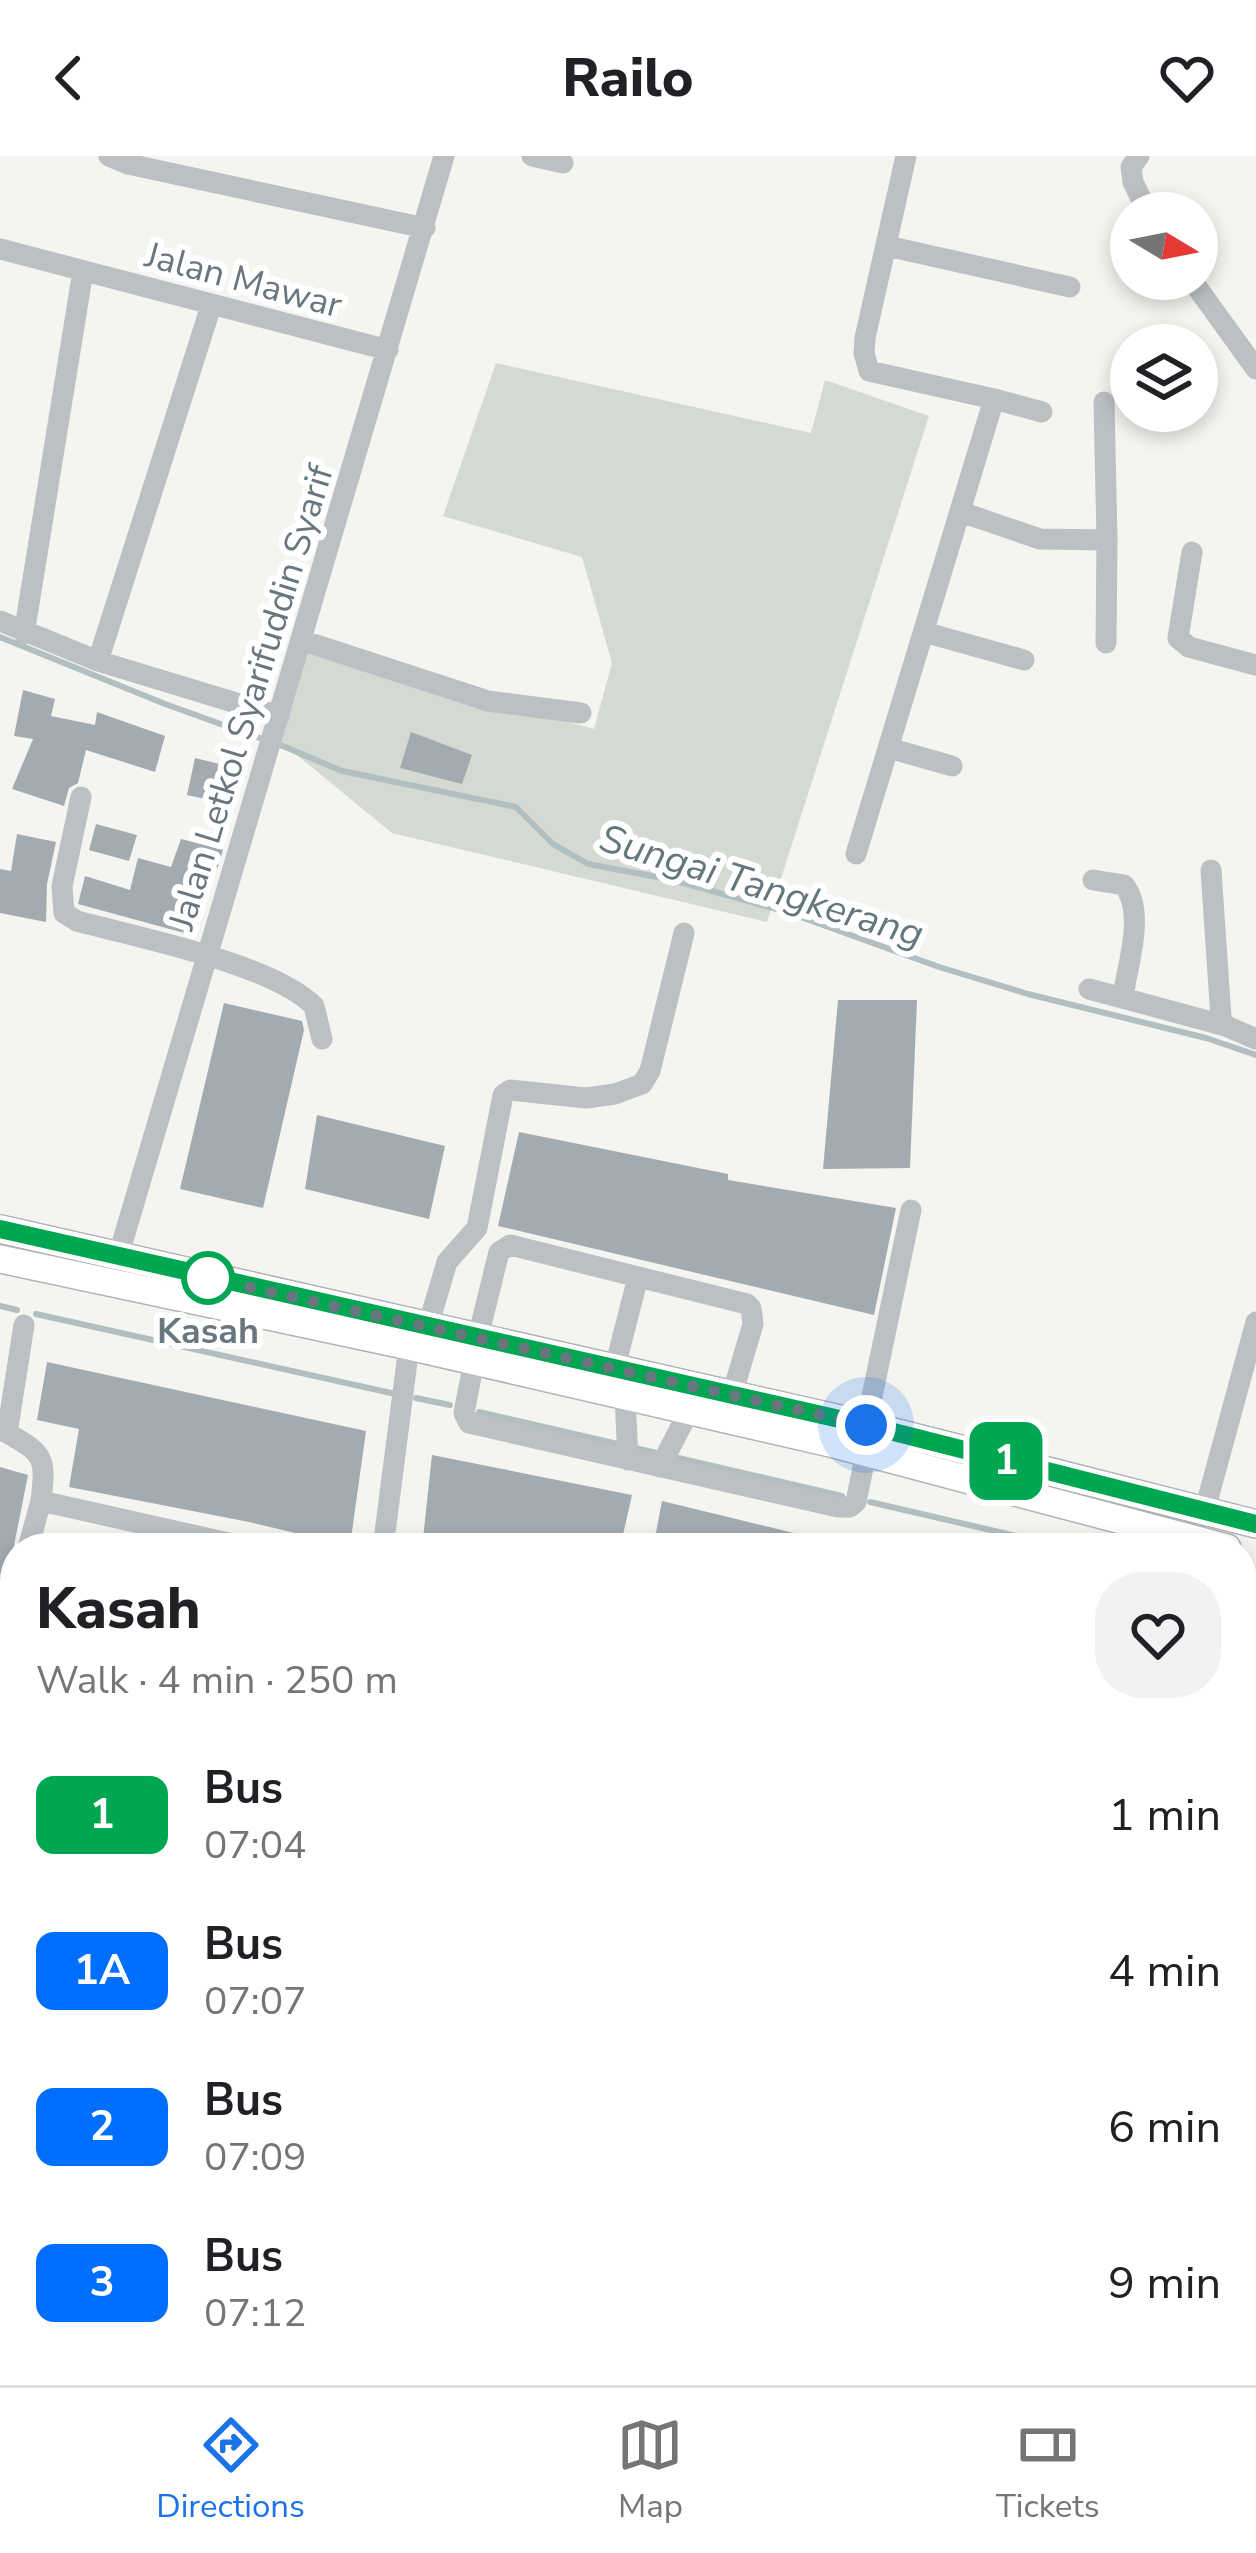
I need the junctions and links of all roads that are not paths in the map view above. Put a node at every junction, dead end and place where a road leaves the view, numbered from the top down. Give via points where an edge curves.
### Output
1 (109, 156) edge
2 (444, 156) edge
3 (532, 156) edge
4 (906, 156) edge
5 (1139, 156) edge
6 (563, 163) dead end
7 (1138, 192) edge
8 (425, 227) junction
9 (887, 246) junction
10 (0, 249) edge
11 (83, 271) junction
12 (1070, 287) dead end
13 (1206, 300) edge
14 (211, 306) junction
15 (388, 350) junction
16 (1256, 369) edge
17 (994, 399) junction
18 (1104, 403) dead end
19 (1042, 412) dead end
20 (961, 512) junction
21 (1106, 540) junction
22 (1192, 552) dead end
23 (0, 621) edge
24 (924, 632) junction
25 (25, 634) junction
26 (301, 640) junction
27 (1106, 643) dead end
28 (1024, 660) dead end
29 (98, 661) junction
30 (1256, 665) edge
31 (581, 712) dead end
32 (278, 720) junction
33 (889, 748) junction
34 (952, 766) dead end
35 (81, 797) dead end
36 (856, 854) dead end
37 (1211, 870) dead end
38 (1093, 880) dead end
39 (684, 933) dead end
40 (207, 955) junction
41 (1089, 988) dead end
42 (1123, 998) junction
43 (1226, 1026) junction
44 (322, 1039) dead end
45 (1256, 1039) edge
46 (910, 1210) dead end
47 (0, 1229) edge
48 (118, 1257) junction
49 (0, 1258) edge
50 (638, 1277) junction
51 (1256, 1322) edge
52 (24, 1324) dead end
53 (419, 1336) junction
54 (476, 1349) junction
55 (615, 1367) junction
56 (732, 1395) junction
57 (625, 1396) junction
58 (689, 1411) junction
59 (3, 1433) edge
60 (866, 1439) junction
61 (628, 1451) junction
62 (664, 1459) junction
63 (41, 1501) junction
64 (1204, 1513) junction
65 (1256, 1524) edge
66 (32, 1533) edge
67 (184, 1533) edge
68 (386, 1533) edge
69 (1158, 1533) edge

1 - 8 street
2 - 8 street, Jalan Letkol Syarifuddin Syarif
3 - 6 street
4 - 9 street
5 - 7 street via 1131,167
8 - 15 street, Jalan Letkol Syarifuddin Syarif
9 - 12 street
9 - 17 street via 865,338 869,371
10 - 11 street, Jalan Mawar
11 - 14 street, Jalan Mawar
11 - 25 street
13 - 16 street
14 - 15 street, Jalan Mawar
14 - 29 street
15 - 26 street, Jalan Letkol Syarifuddin Syarif
17 - 19 street
17 - 20 street
18 - 21 street
20 - 21 street via 1040,539
20 - 24 street
21 - 27 street
22 - 30 street via 1178,638
23 - 25 street
24 - 28 street
24 - 33 street
25 - 29 street
26 - 31 street via 488,701
26 - 32 street, Jalan Letkol Syarifuddin Syarif
29 - 32 street
32 - 40 street, Jalan Letkol Syarifuddin Syarif
33 - 34 street
33 - 36 street
35 - 40 street via 60,897 64,914
37 - 43 street
38 - 42 street via 1132,894
39 - 53 street via 642,1084 602,1097 503,1095 477,1228 447,1262
40 - 44 street via 308,1000
40 - 48 street, Jalan Letkol Syarifuddin Syarif
41 - 42 street
42 - 43 street
43 - 45 street
46 - 60 street
47 - 48 main road
48 - 53 main road
49 - 53 main road
50 - 54 street via 506,1246
50 - 55 street
50 - 56 street via 751,1308
51 - 64 street
52 - 59 street
53 - 54 main road
53 - 68 street
54 - 55 main road
54 - 57 main road
54 - 61 street via 464,1413 469,1424
55 - 56 main road
56 - 60 main road
57 - 58 main road
57 - 61 street
58 - 60 main road
58 - 62 street
59 - 63 street via 43,1459
60 - 62 street via 856,1502 844,1508
60 - 64 main road
60 - 69 main road
61 - 62 street
63 - 66 street
63 - 67 street
64 - 65 main road

